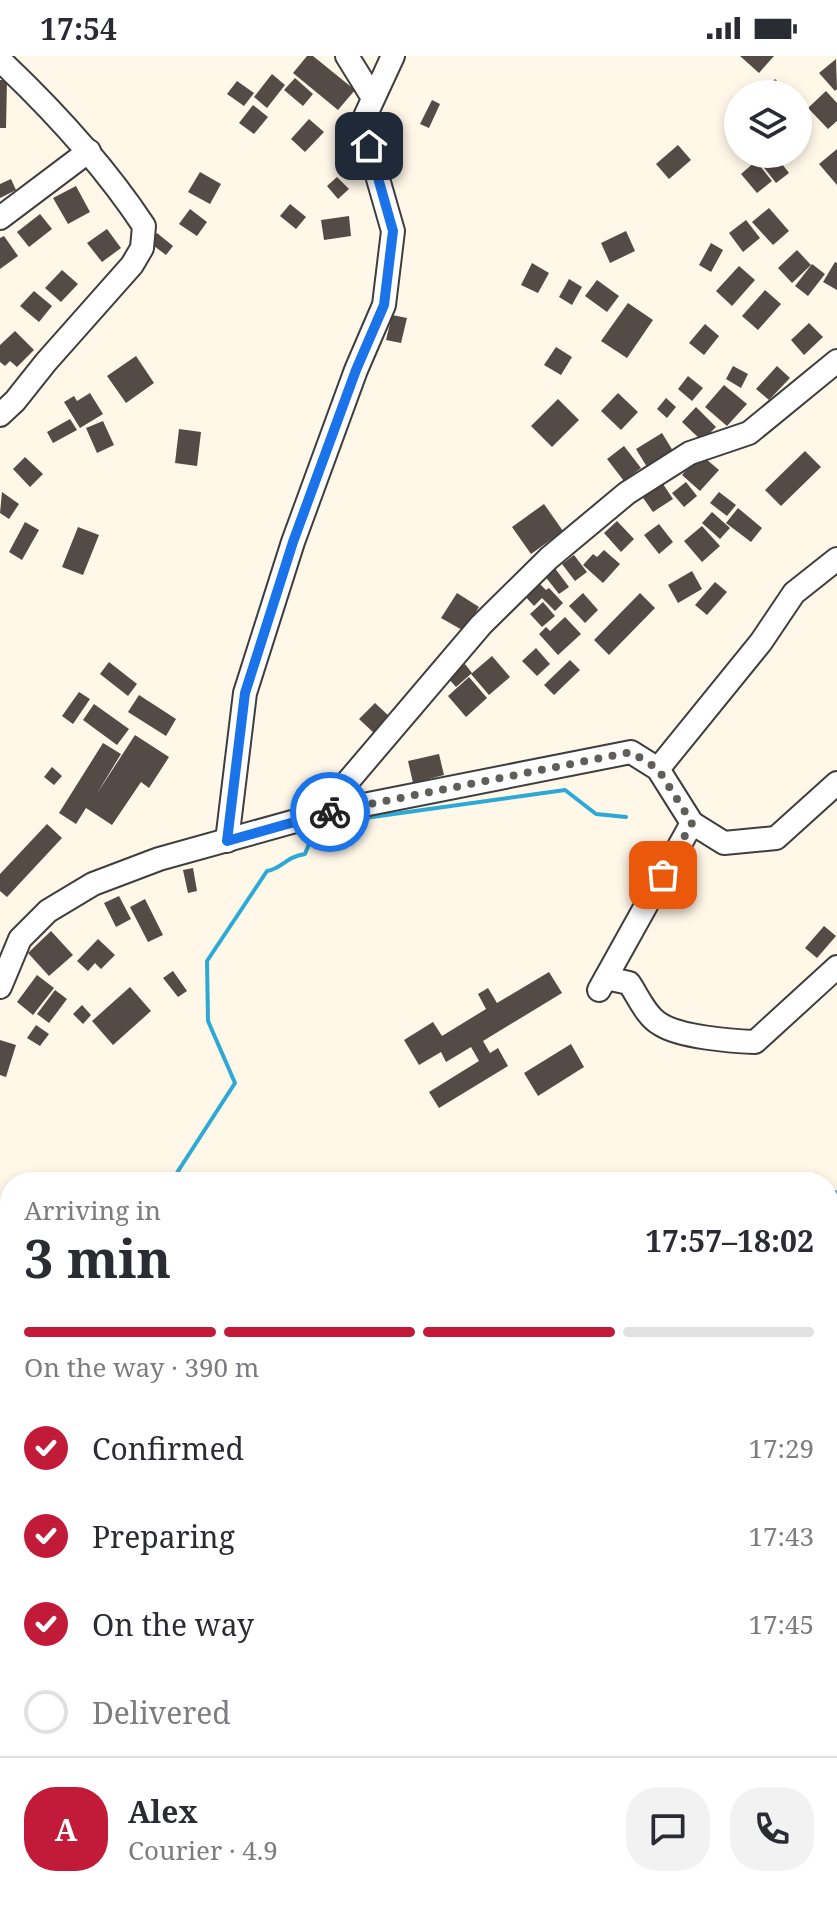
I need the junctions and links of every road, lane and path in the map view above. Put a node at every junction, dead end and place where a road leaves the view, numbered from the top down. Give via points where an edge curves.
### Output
1 (347, 56) edge
2 (393, 56) edge
3 (0, 60) edge
4 (373, 98) junction
5 (89, 151) junction
6 (0, 218) edge
7 (837, 361) edge
8 (0, 415) edge
9 (837, 559) edge
10 (658, 769) junction
11 (837, 783) edge
12 (328, 812) junction
13 (692, 823) junction
14 (227, 841) junction
15 (837, 967) edge
16 (0, 987) edge

1 - 4 street
2 - 4 street
3 - 5 street
4 - 14 street via 362,123 393,231 384,305 293,542 245,693
5 - 6 street
5 - 8 street via 144,226 142,248
7 - 12 street via 749,433 690,453 627,493 549,558 481,625 344,786
9 - 10 street via 794,593
10 - 12 street via 631,752
10 - 13 street
11 - 13 street via 776,838 724,843
12 - 14 street
13 - 15 street via 603,984 629,983 661,1025 715,1040 755,1042
14 - 16 street via 93,884 48,911 20,939

